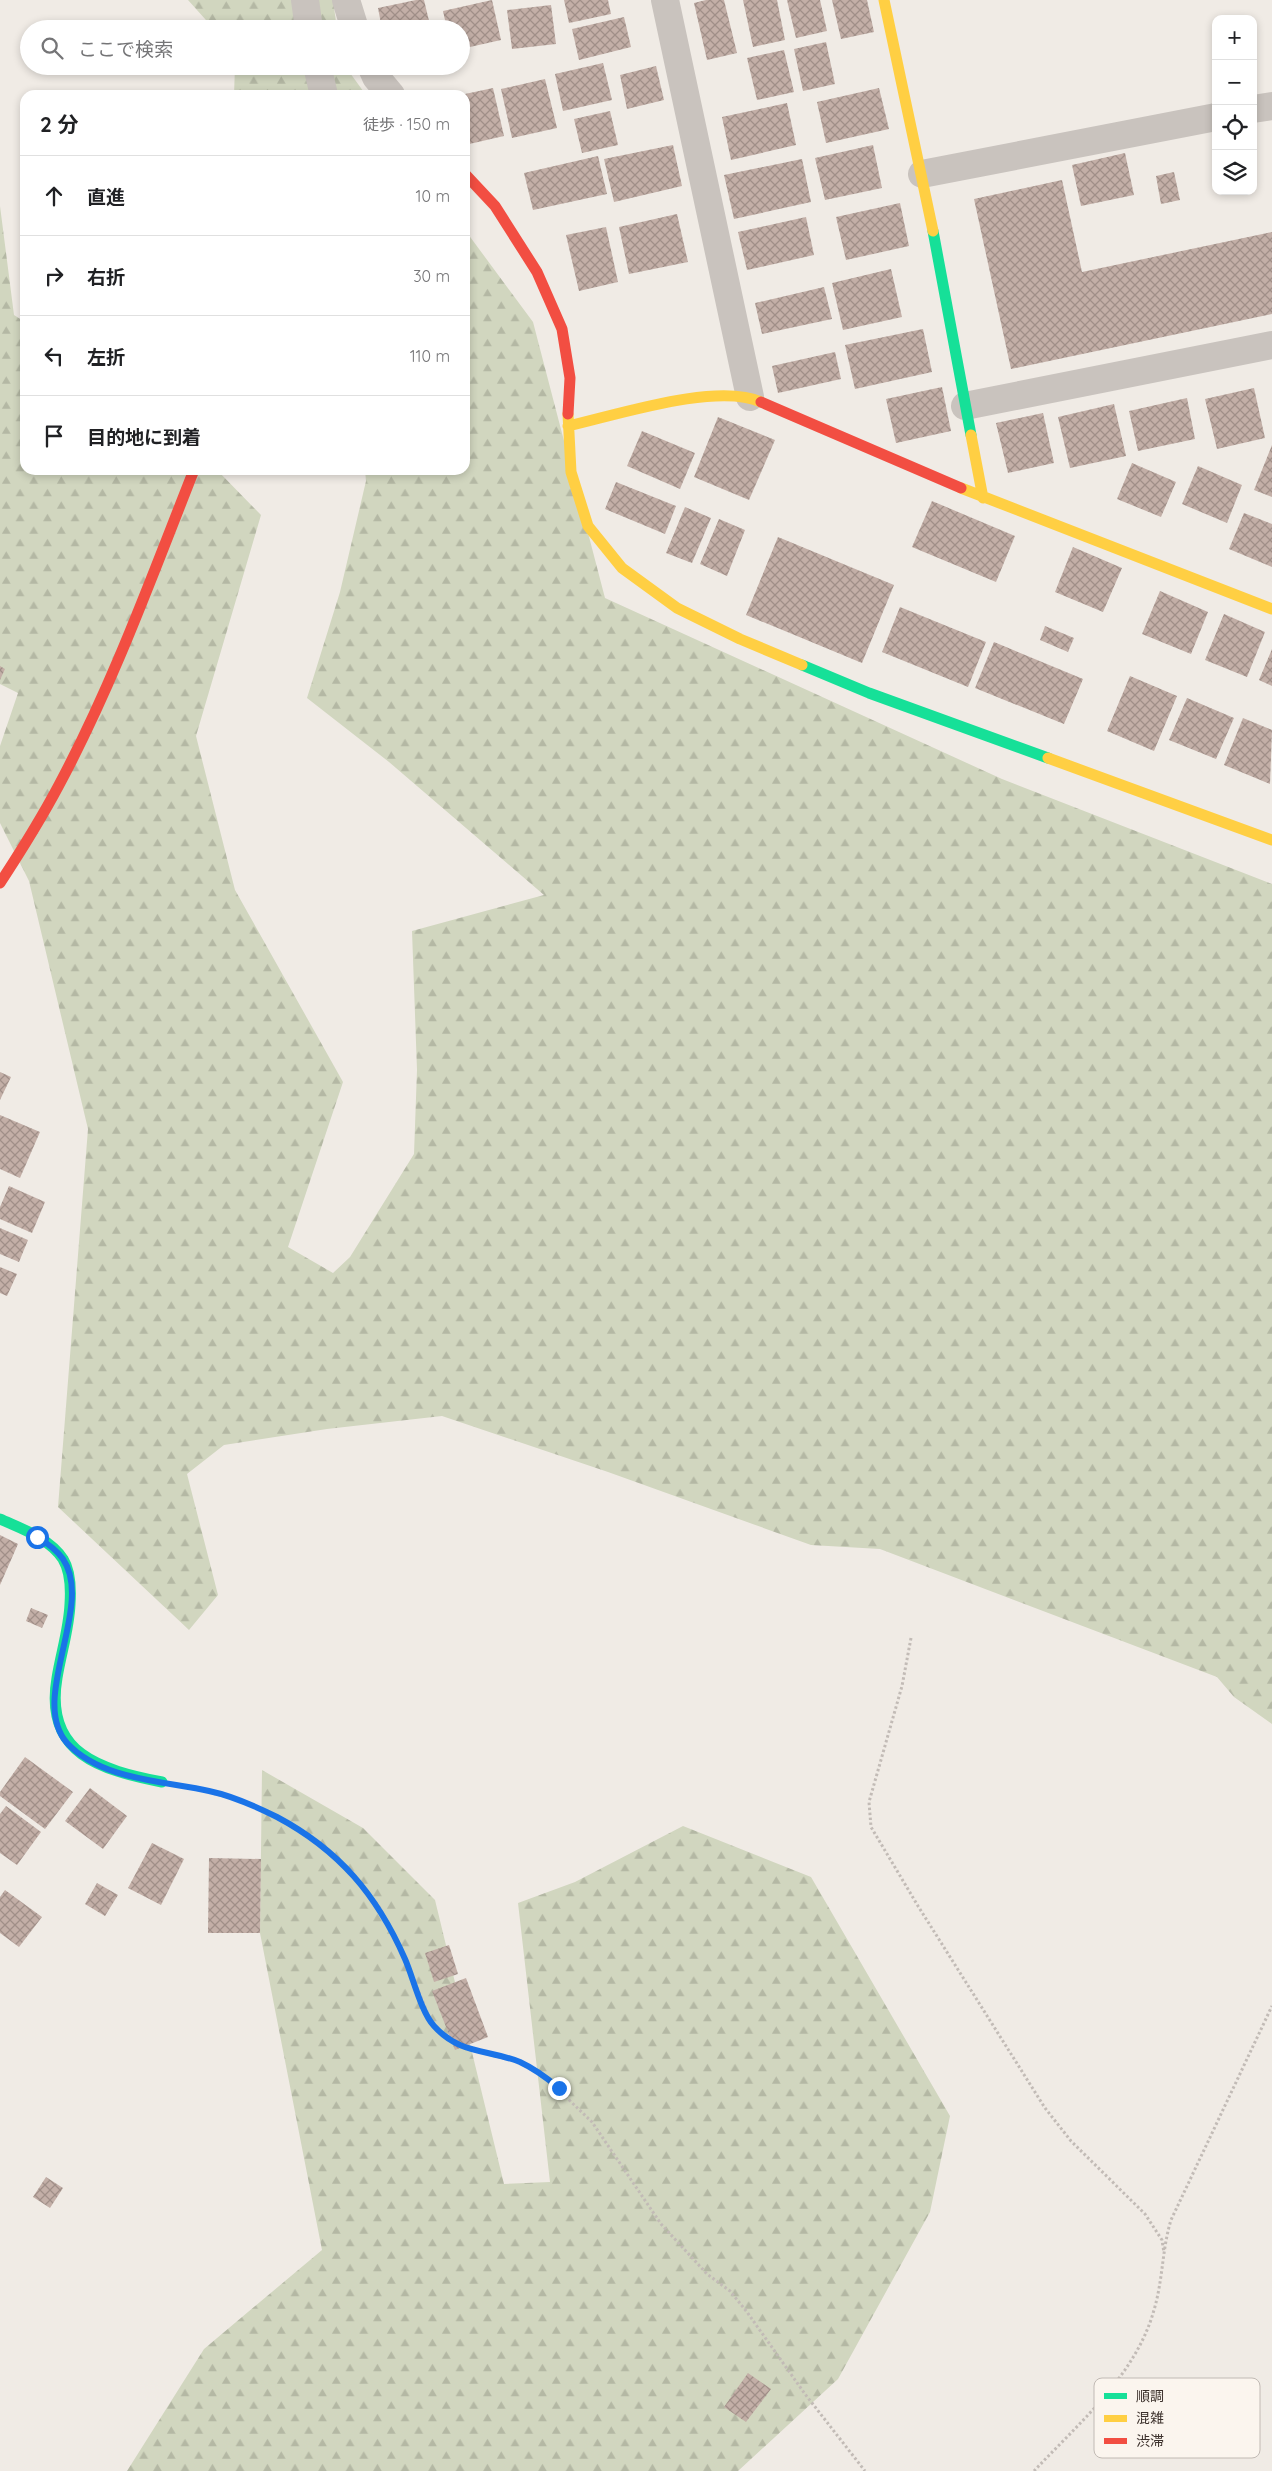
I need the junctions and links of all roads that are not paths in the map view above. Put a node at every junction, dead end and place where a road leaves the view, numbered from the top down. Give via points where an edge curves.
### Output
1 (305, 0) edge
2 (346, 0) edge
3 (665, 0) edge
4 (884, 0) edge
5 (308, 20) edge
6 (352, 20) edge
7 (319, 75) edge
8 (375, 75) edge
9 (323, 90) edge
10 (387, 90) edge
11 (1272, 106) edge
12 (1257, 108) edge
13 (1212, 118) edge
14 (922, 174) junction
15 (470, 180) edge
16 (1272, 346) edge
17 (750, 397) junction
18 (965, 406) junction
19 (568, 426) junction
20 (192, 475) edge
21 (983, 498) junction
22 (1272, 609) edge
23 (1272, 840) edge
24 (0, 883) edge
25 (0, 1519) edge
26 (162, 1782) road end

1 - 5 street
2 - 6 street
3 - 17 street
4 - 14 street
7 - 9 street
8 - 10 street
11 - 12 street
13 - 14 street
14 - 18 street
15 - 19 street via 494,206 537,272 562,329 570,378
16 - 18 street
17 - 19 street via 706,395
17 - 21 street
18 - 21 street
19 - 23 street via 571,472 588,526 622,568 677,608 740,640 869,694
20 - 24 street via 64,780
21 - 22 street
25 - 26 street via 53,1547 64,1560 70,1576 68,1626 54,1691 59,1733 68,1745 87,1759 121,1775

